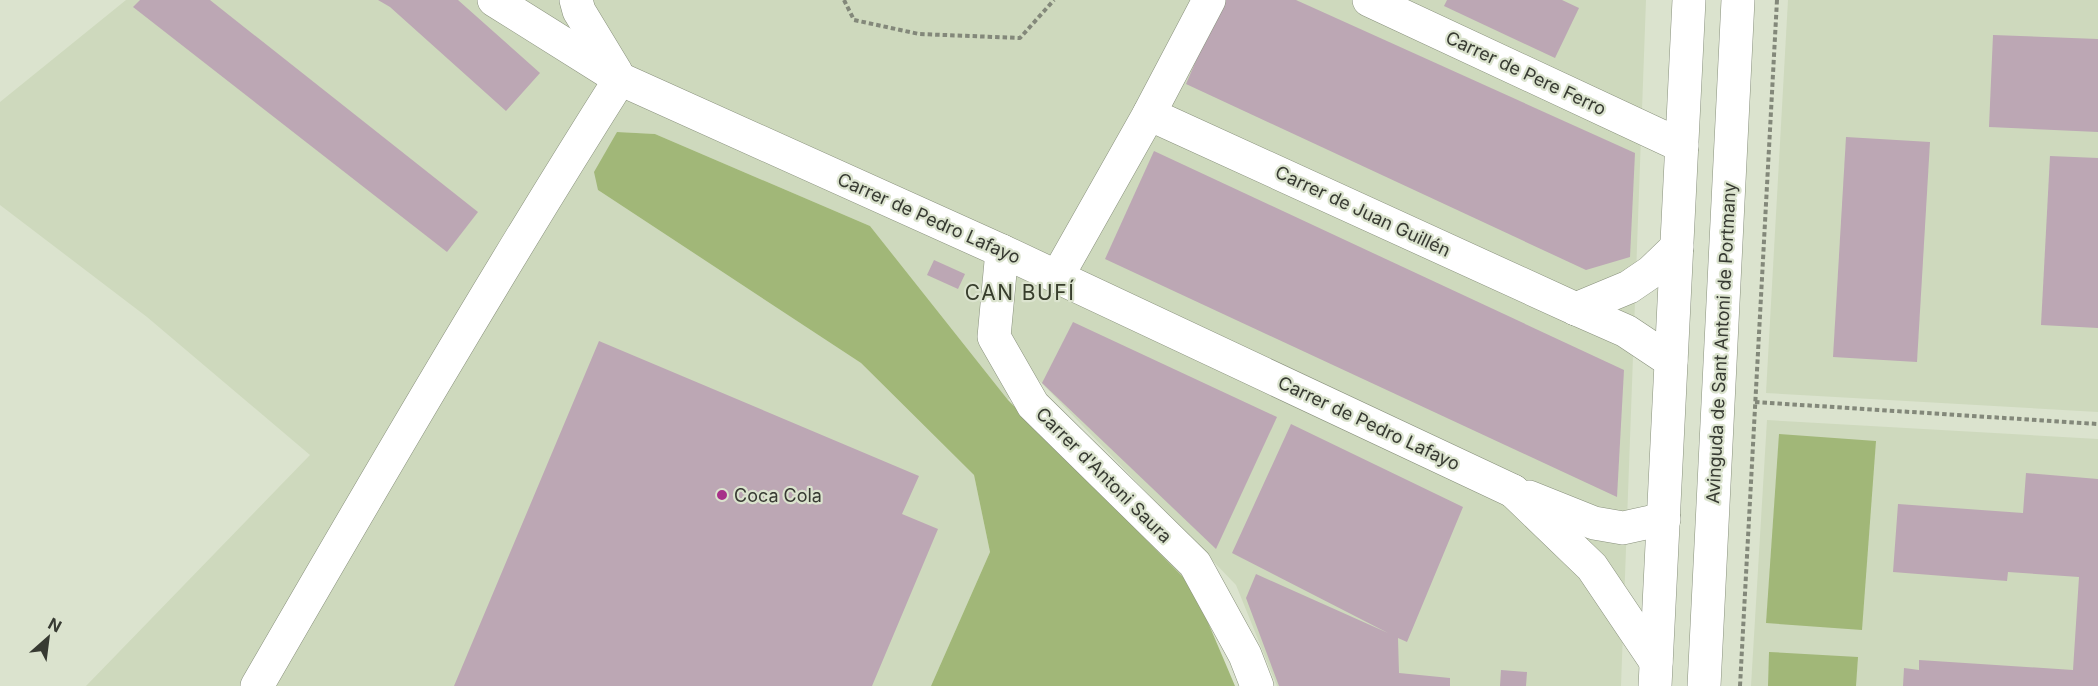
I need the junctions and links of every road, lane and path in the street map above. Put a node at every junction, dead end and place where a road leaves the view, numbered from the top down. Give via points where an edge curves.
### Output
1 (494, 0) edge
2 (576, 0) edge
3 (844, 0) edge
4 (1054, 0) edge
5 (1209, 0) edge
6 (1369, 0) edge
7 (1689, 0) edge
8 (1738, 0) edge
9 (1777, 0) edge
10 (620, 78) junction
11 (1149, 114) junction
12 (1682, 146) junction
13 (1677, 247) junction
14 (1002, 251) junction
15 (1058, 277) junction
16 (1576, 309) junction
17 (1671, 361) junction
18 (1755, 402) junction
19 (2098, 424) edge
20 (1513, 491) junction
21 (1664, 519) junction
22 (1656, 674) edge
23 (257, 686) edge
24 (1257, 686) edge
25 (1704, 686) edge
26 (1740, 686) edge

1 - 10 street, Carrer de Pedro Lafayo
2 - 10 street
3 - 4 path via 854,20 919,34 1020,38
5 - 11 street
6 - 12 street, Carrer de Pere Ferro
7 - 12 street
8 - 25 street, Avinguda de Sant Antoni de Portmany
9 - 18 path
10 - 14 street, Carrer de Pedro Lafayo
10 - 23 street via 409,424
11 - 15 street
11 - 16 street, Carrer de Juan Guillén
12 - 13 street
13 - 16 street via 1629,287
13 - 17 street
14 - 15 street, Carrer de Pedro Lafayo
14 - 24 street, Carrer d'Antoni Saura via 994,337 1033,405 1195,564 1245,655
15 - 20 street, Carrer de Pedro Lafayo
16 - 17 street, Carrer de Juan Guillén via 1626,331
17 - 21 street
18 - 19 path
18 - 26 path
20 - 21 street, Carrer de Pedro Lafayo via 1594,523 1623,528
20 - 22 street via 1592,567
21 - 22 street

